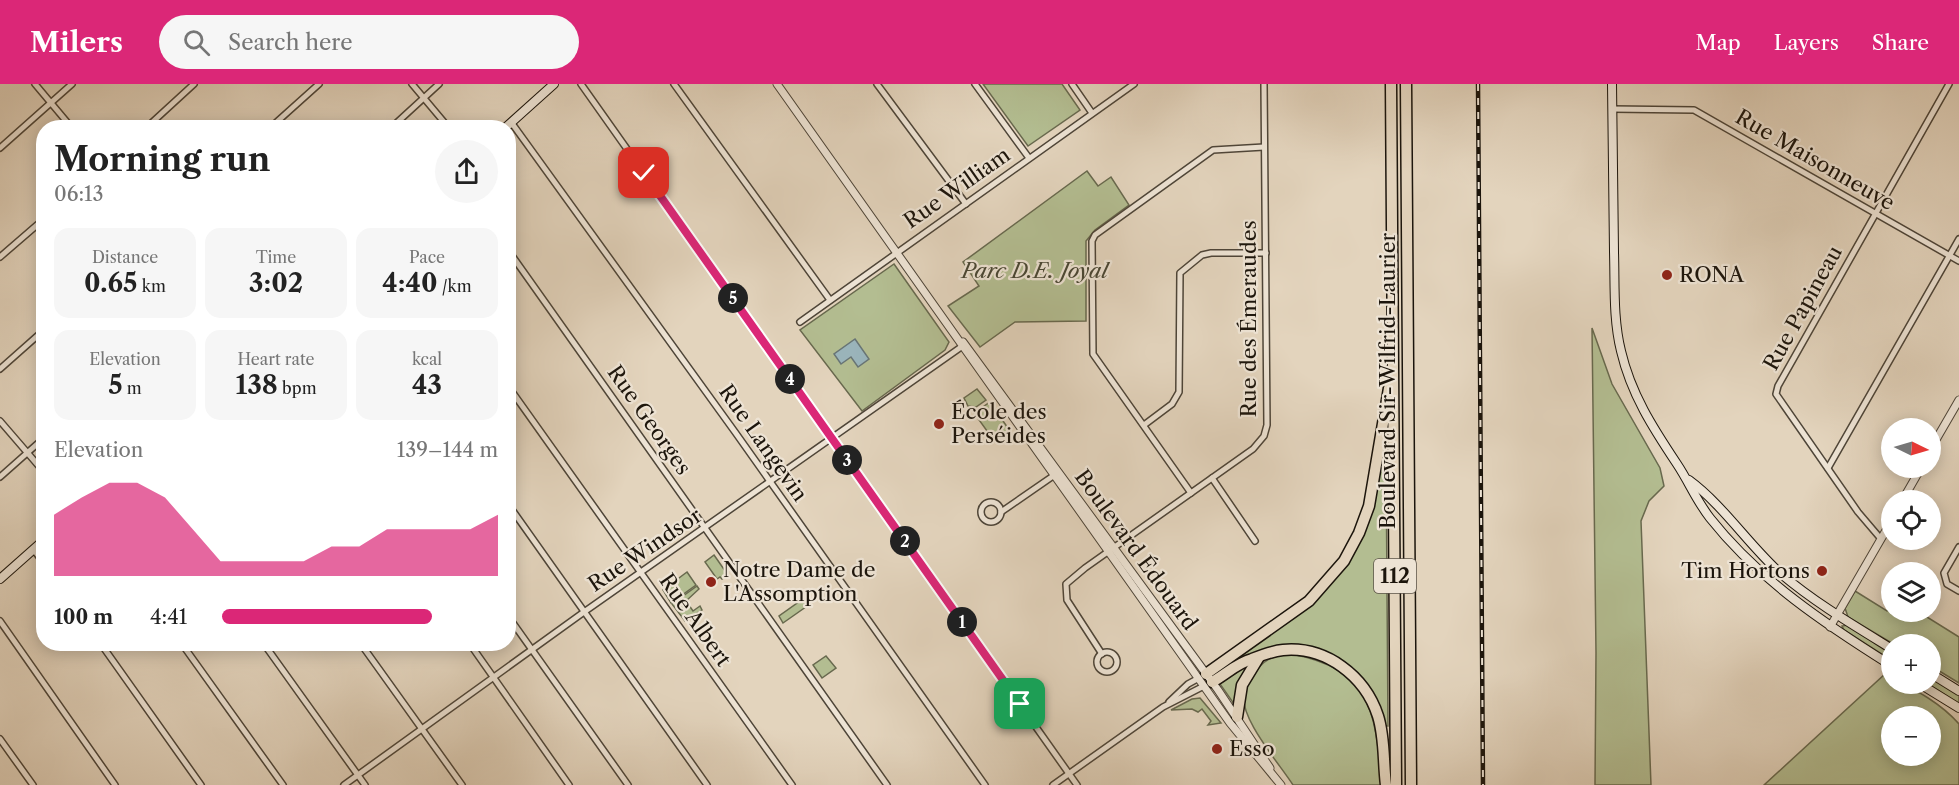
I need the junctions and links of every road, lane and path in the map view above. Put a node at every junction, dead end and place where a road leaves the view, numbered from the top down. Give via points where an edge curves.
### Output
1 (35, 84) edge
2 (72, 84) edge
3 (194, 84) edge
4 (319, 84) edge
5 (412, 84) edge
6 (439, 84) edge
7 (554, 84) edge
8 (581, 84) edge
9 (674, 84) edge
10 (777, 84) edge
11 (877, 84) edge
12 (975, 84) edge
13 (1072, 84) edge
14 (1134, 84) edge
15 (1264, 84) edge
16 (1391, 84) edge
17 (1406, 84) edge
18 (1612, 84) edge
19 (1949, 84) edge
20 (424, 98) junction
21 (51, 102) junction
22 (1612, 109) junction
23 (1092, 113) junction
24 (66, 120) edge
25 (155, 120) edge
26 (279, 120) edge
27 (400, 120) edge
28 (442, 120) edge
29 (514, 120) edge
30 (516, 136) edge
31 (1264, 147) junction
32 (0, 148) edge
33 (1029, 158) junction
34 (966, 204) junction
35 (1875, 213) junction
36 (36, 226) edge
37 (1959, 239) edge
38 (897, 251) junction
39 (1266, 253) junction
40 (1949, 256) junction
41 (0, 257) edge
42 (516, 261) edge
43 (1959, 261) edge
44 (830, 300) junction
45 (800, 322) dead end
46 (36, 337) edge
47 (962, 343) junction
48 (1394, 367) junction
49 (0, 369) edge
50 (516, 397) edge
51 (1959, 400) edge
52 (0, 421) edge
53 (1144, 425) junction
54 (1941, 431) edge
55 (832, 439) junction
56 (36, 445) edge
57 (27, 453) junction
58 (36, 463) edge
59 (1828, 468) junction
60 (1057, 474) junction
61 (0, 477) edge
62 (1212, 478) junction
63 (1689, 480) junction
64 (771, 482) junction
65 (1191, 493) junction
66 (1001, 512) dead end
67 (516, 515) edge
68 (706, 528) junction
69 (1881, 539) joint
70 (1255, 541) dead end
71 (36, 547) edge
72 (1959, 547) edge
73 (33, 549) junction
74 (1111, 550) junction
75 (36, 553) edge
76 (642, 573) junction
77 (0, 579) edge
78 (1959, 591) edge
79 (584, 612) junction
80 (1837, 615) junction
81 (0, 621) edge
82 (516, 627) edge
83 (1830, 627) junction
84 (1881, 642) edge
85 (532, 650) junction
86 (105, 651) edge
87 (187, 651) edge
88 (269, 651) edge
89 (366, 651) edge
90 (475, 651) edge
91 (1102, 654) dead end
92 (1259, 657) junction
93 (1881, 659) edge
94 (493, 677) junction
95 (1205, 680) junction
96 (1941, 680) edge
97 (1959, 691) edge
98 (1936, 694) edge
99 (1959, 708) edge
100 (1237, 717) junction
101 (422, 729) junction
102 (0, 739) edge
103 (1069, 774) junction
104 (358, 775) junction
105 (1411, 784) edge
106 (33, 785) edge
107 (116, 785) edge
108 (201, 785) edge
109 (283, 785) edge
110 (344, 785) edge
111 (365, 785) edge
112 (462, 785) edge
113 (569, 785) edge
114 (628, 785) edge
115 (707, 785) edge
116 (792, 785) edge
117 (887, 785) edge
118 (985, 785) edge
119 (1053, 785) edge
120 (1077, 785) edge
121 (1281, 785) edge
122 (1386, 785) edge
123 (1396, 785) edge

1 - 21 street
2 - 21 street
3 - 25 street
4 - 26 street
5 - 20 street
6 - 20 street
7 - 29 main road
8 - 55 street
9 - 44 street
10 - 38 street, Boulevard Édouard
11 - 34 street
12 - 33 street
13 - 23 street
14 - 23 street, Rue William
15 - 31 street, Rue des Émeraudes
16 - 48 highway, Boulevard Sir-Wilfrid-Laurier / 112
17 - 105 highway, Boulevard Sir-Wilfrid-Laurier / 112
18 - 22 main road
19 - 35 street, Rue Papineau
20 - 27 street
20 - 28 street
21 - 24 street
21 - 32 street
22 - 35 street, Rue Maisonneuve via 1694,110
22 - 63 main road via 1615,305 1620,349 1631,387 1652,427
23 - 33 street, Rue William
30 - 64 street, Rue Langevin
31 - 39 street, Rue des Émeraudes
31 - 53 street via 1213,150 1092,241 1093,354
33 - 34 street, Rue William
34 - 38 street, Rue William
35 - 40 street, Rue Maisonneuve
35 - 59 street, Rue Papineau via 1776,394
36 - 41 street
37 - 40 street
38 - 44 street, Rue William
38 - 47 street, Boulevard Édouard
39 - 53 street via 1202,255 1180,273 1179,392 1172,404
39 - 62 street, Rue des Émeraudes via 1267,425 1256,447
40 - 43 street, Rue Maisonneuve
40 - 59 street
42 - 68 street, Rue Georges
44 - 45 street, Rue William
46 - 49 street
47 - 55 street, Rue Windsor
47 - 60 street, Boulevard Édouard
48 - 95 highway via 1371,500 1347,556 1309,601
48 - 123 highway, Boulevard Sir-Wilfrid-Laurier / 112
50 - 76 street, Rue Albert
51 - 54 street
52 - 57 street
53 - 65 street
55 - 64 street, Rue Windsor
55 - 103 street
56 - 57 street
57 - 58 street
57 - 61 street
59 - 69 street, Rue Papineau
60 - 66 street
60 - 74 street, Boulevard Édouard
62 - 65 street, Rue des Émeraudes
62 - 70 street
63 - 80 main road via 1780,572
63 - 83 main road via 1693,495 1734,545
64 - 68 street, Rue Windsor
64 - 118 street, Rue Langevin
65 - 74 street, Rue des Émeraudes
67 - 79 street
68 - 76 street, Rue Windsor
68 - 117 street, Rue Georges
69 - 80 street
71 - 73 main road
72 - 78 street via 1944,573 1947,584
73 - 75 street
73 - 77 main road
74 - 91 street, Rue des Émeraudes via 1070,578 1064,591
74 - 95 street, Boulevard Édouard
76 - 79 street, Rue Windsor
76 - 116 street, Rue Albert
79 - 85 street, Rue Windsor
79 - 115 street
80 - 83 street
80 - 84 main road
81 - 107 street
82 - 85 street
83 - 93 main road
85 - 94 street, Rue Windsor
85 - 114 street
86 - 108 street
87 - 109 street
88 - 104 street
89 - 101 street
90 - 94 street
92 - 95 highway
92 - 100 highway via 1242,685
92 - 122 highway via 1285,650 1310,652 1335,662 1356,678 1378,717
94 - 101 street, Rue Windsor
94 - 113 street
95 - 100 street, Boulevard Édouard
95 - 103 street via 1188,684 1163,707
95 - 121 street, Boulevard Édouard via 1247,746
96 - 97 main road
98 - 99 main road
100 - 121 street, Boulevard Édouard
101 - 104 street, Rue Windsor
101 - 112 street
102 - 106 street
103 - 119 street
103 - 120 street
104 - 110 street, Rue Windsor
104 - 111 street

